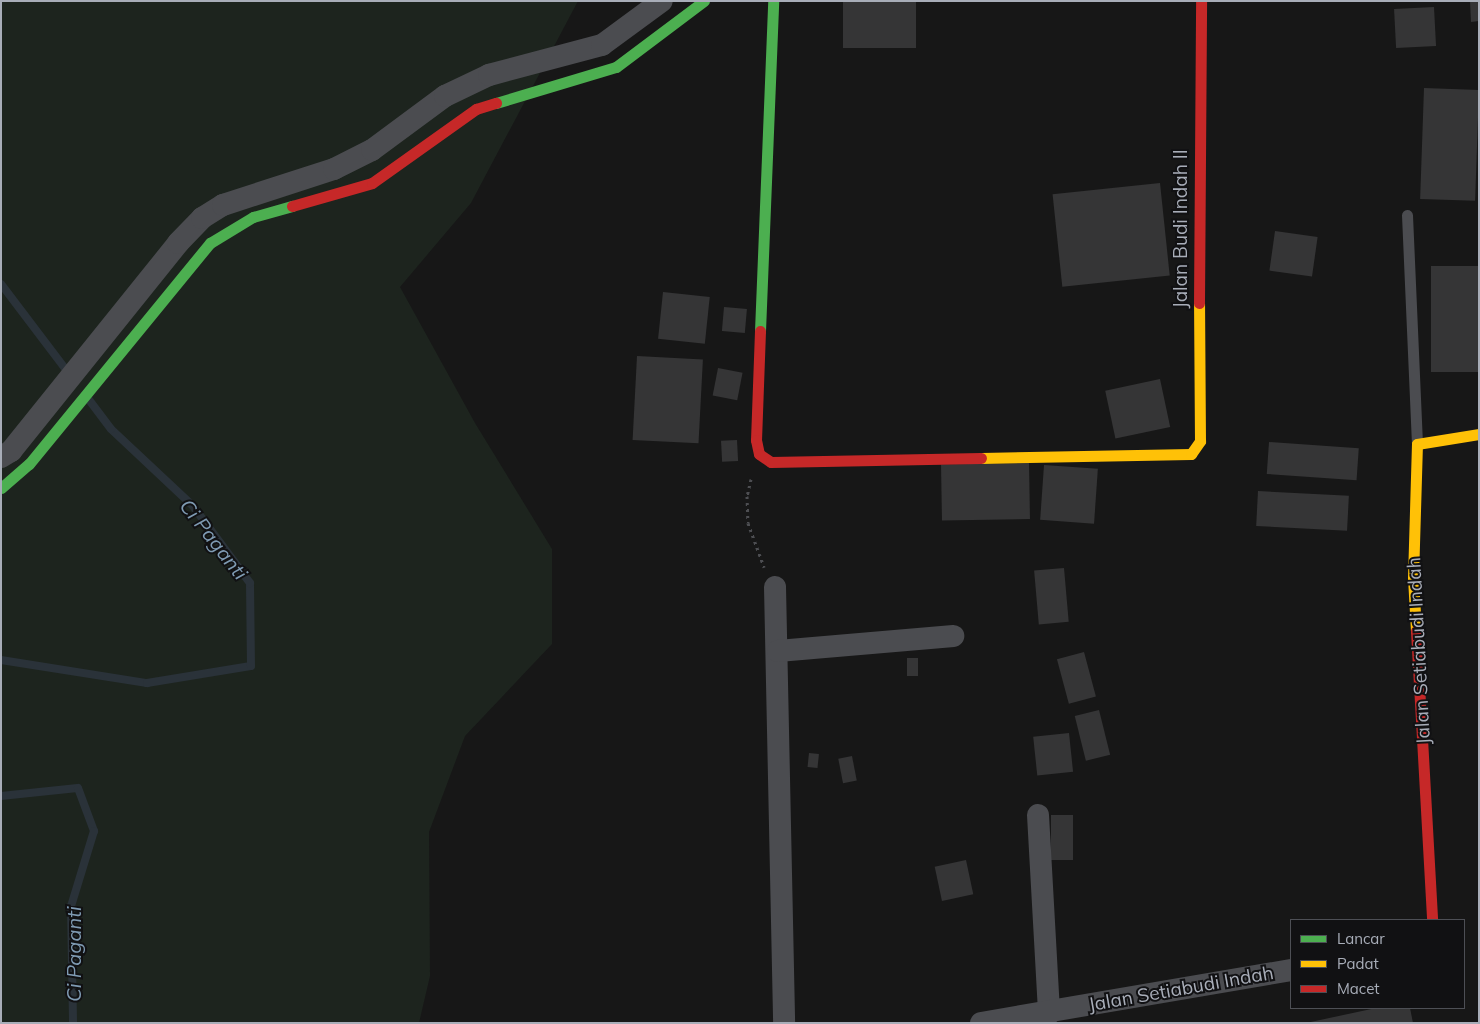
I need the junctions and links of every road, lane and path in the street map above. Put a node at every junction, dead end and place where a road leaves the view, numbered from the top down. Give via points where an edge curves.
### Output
1 (662, 1) edge
2 (704, 1) edge
3 (773, 1) edge
4 (1201, 1) edge
5 (1407, 215) dead end
6 (1479, 434) edge
7 (1417, 444) junction
8 (759, 454) junction
9 (14, 457) edge
10 (1, 488) edge
11 (775, 587) joint
12 (953, 636) dead end
13 (778, 651) junction
14 (1038, 815) dead end
15 (1432, 919) edge
16 (1290, 970) edge
17 (1049, 1014) junction
18 (784, 1023) edge
19 (982, 1023) edge

1 - 9 street via 602,45 489,75 445,96 372,150 334,170 224,205 202,218
2 - 9 street via 616,67 476,109 372,183 253,217 210,243
3 - 8 street via 756,440
4 - 8 street, Jalan Budi Indah II via 1198,144 1200,441 1191,454 770,462
5 - 7 lane
6 - 7 street
7 - 15 street, Jalan Setiabudi Indah via 1413,578
8 - 11 path via 746,511 752,541
9 - 10 street
11 - 13 street
12 - 13 street
13 - 18 street
14 - 17 street
16 - 17 street, Jalan Setiabudi Indah via 1103,1000
17 - 19 street, Jalan Setiabudi Indah

